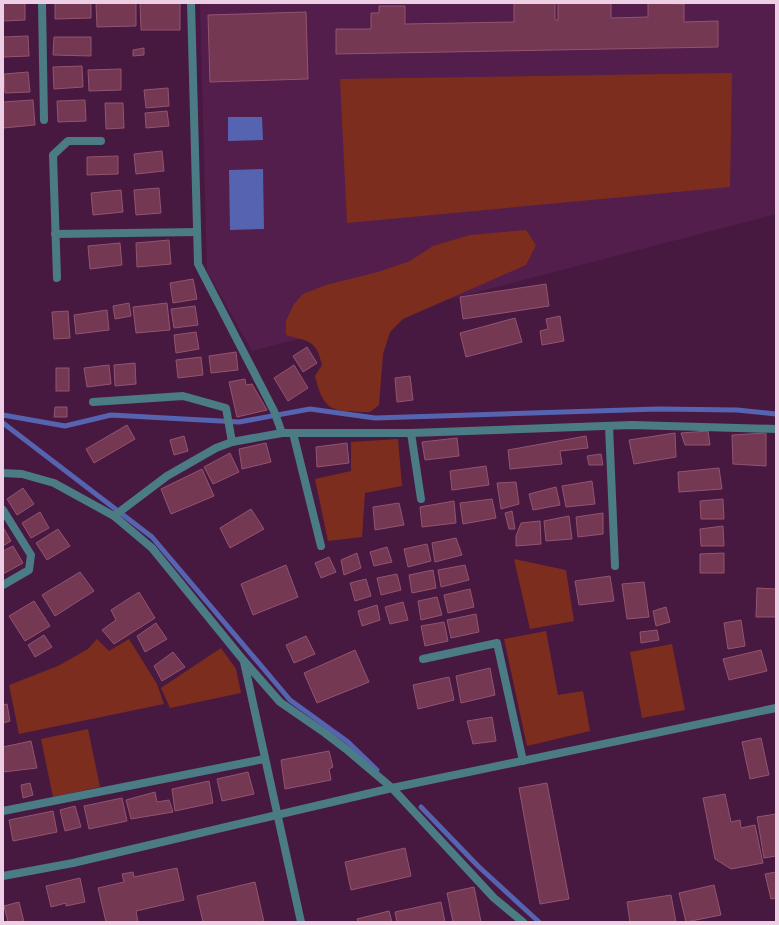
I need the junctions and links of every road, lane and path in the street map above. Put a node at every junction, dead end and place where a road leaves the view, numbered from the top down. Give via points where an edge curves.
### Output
1 (42, 3) edge
2 (191, 3) edge
3 (44, 120) dead end
4 (101, 141) dead end
5 (197, 232) junction
6 (55, 234) junction
7 (57, 278) dead end
8 (93, 402) dead end
9 (609, 426) junction
10 (776, 429) edge
11 (293, 432) junction
12 (282, 433) junction
13 (411, 433) junction
14 (232, 442) junction
15 (3, 473) edge
16 (421, 499) dead end
17 (3, 510) edge
18 (116, 513) junction
19 (321, 546) dead end
20 (615, 566) dead end
21 (3, 585) edge
22 (423, 659) dead end
23 (244, 661) junction
24 (776, 708) edge
25 (264, 759) junction
26 (523, 761) junction
27 (392, 788) junction
28 (3, 811) edge
29 (276, 814) junction
30 (3, 876) edge
31 (301, 922) edge
32 (523, 922) edge

1 - 3 street
2 - 5 street
4 - 6 street via 68,141 53,155
5 - 6 street
5 - 12 street via 198,264 274,412
6 - 7 street
8 - 14 street via 183,396 226,408
9 - 10 street
9 - 13 street
9 - 20 street
11 - 12 street
11 - 13 street
11 - 19 street
12 - 14 street
13 - 16 street
14 - 18 street via 216,448 167,476
15 - 18 street via 22,474 54,483
17 - 21 street via 31,555 29,570
18 - 23 street via 152,548
22 - 26 street via 497,643
23 - 25 street
23 - 27 street via 280,702 346,749
24 - 26 street
25 - 28 street
25 - 29 street
26 - 27 street
27 - 29 street
27 - 32 street via 494,898
29 - 30 street
29 - 31 street

